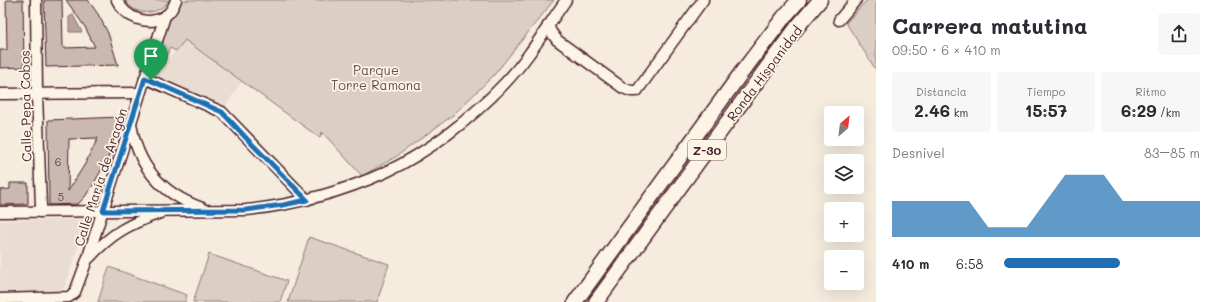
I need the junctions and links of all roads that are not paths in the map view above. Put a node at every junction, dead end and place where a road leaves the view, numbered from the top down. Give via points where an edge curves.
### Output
1 (36, 0) edge
2 (176, 0) edge
3 (566, 0) edge
4 (703, 0) edge
5 (799, 0) edge
6 (820, 0) edge
7 (856, 0) edge
8 (116, 2) edge
9 (165, 16) junction
10 (839, 20) dead end
11 (548, 25) junction
12 (557, 40) junction
13 (539, 41) junction
14 (145, 78) junction
15 (140, 93) junction
16 (0, 94) edge
17 (37, 94) junction
18 (131, 121) junction
19 (307, 200) junction
20 (166, 210) junction
21 (103, 211) junction
22 (216, 211) junction
23 (0, 212) edge
24 (40, 212) junction
25 (87, 260) junction
26 (0, 299) edge
27 (575, 302) edge
28 (596, 302) edge

1 - 17 street, Calle Pepa Cobos
2 - 9 street, Calle María de Aragón
3 - 11 street
4 - 12 street via 637,91 623,88
5 - 27 highway, Ronda Hispanidad / Z-30 via 739,76
6 - 28 highway, Ronda Hispanidad / Z-30 via 769,64
7 - 10 street
8 - 9 street via 126,12 143,21
9 - 14 street, Calle María de Aragón
11 - 12 street
11 - 13 street
12 - 13 street
13 - 19 street via 487,100 432,145 370,179
14 - 15 street, Calle María de Aragón
14 - 19 street via 222,112
15 - 17 street
15 - 18 street, Calle María de Aragón
16 - 17 street
17 - 24 street, Calle Pepa Cobos
18 - 21 street, Calle María de Aragón
18 - 22 street via 137,148 158,182 185,201
19 - 22 street via 258,209
20 - 21 street
20 - 22 street
20 - 25 street via 130,224 99,246
21 - 24 street
21 - 25 street, Calle María de Aragón
23 - 24 street
25 - 26 street, Calle María de Aragón via 75,292 69,297

